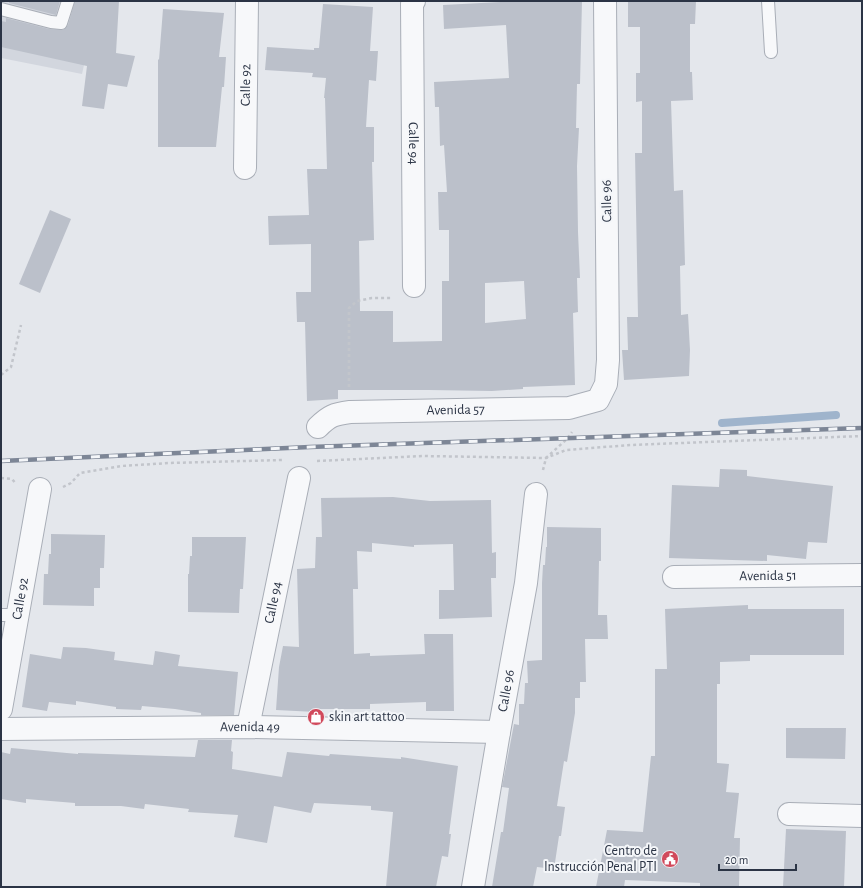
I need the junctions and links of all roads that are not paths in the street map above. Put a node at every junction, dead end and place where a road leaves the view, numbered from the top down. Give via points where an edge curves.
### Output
1 (68, 1) edge
2 (247, 1) edge
3 (414, 1) edge
4 (605, 1) edge
5 (768, 1) edge
6 (1, 9) edge
7 (771, 52) dead end
8 (245, 168) dead end
9 (414, 286) road end
10 (598, 400) joint
11 (318, 427) dead end
12 (302, 469) road end
13 (536, 494) road end
14 (38, 497) road end
15 (862, 575) edge
16 (674, 577) dead end
17 (9, 615) edge
18 (1, 709) edge
19 (248, 727) junction
20 (1, 729) edge
21 (499, 732) junction
22 (789, 814) dead end
23 (862, 816) edge
24 (473, 887) edge

1 - 6 lane via 61,23
2 - 8 street, Calle 92
3 - 9 street, Calle 94
4 - 10 street, Calle 96 via 608,360 606,384
5 - 7 lane
10 - 11 street, Avenida 57 via 569,408 350,412 334,414
12 - 19 street, Calle 94
13 - 21 street, Calle 96 via 526,583
14 - 17 street, Calle 92
15 - 16 street, Avenida 51
17 - 18 street, Calle 92
19 - 20 street, Avenida 49
19 - 21 street, Avenida 49
21 - 24 street, Calle 96
22 - 23 street

